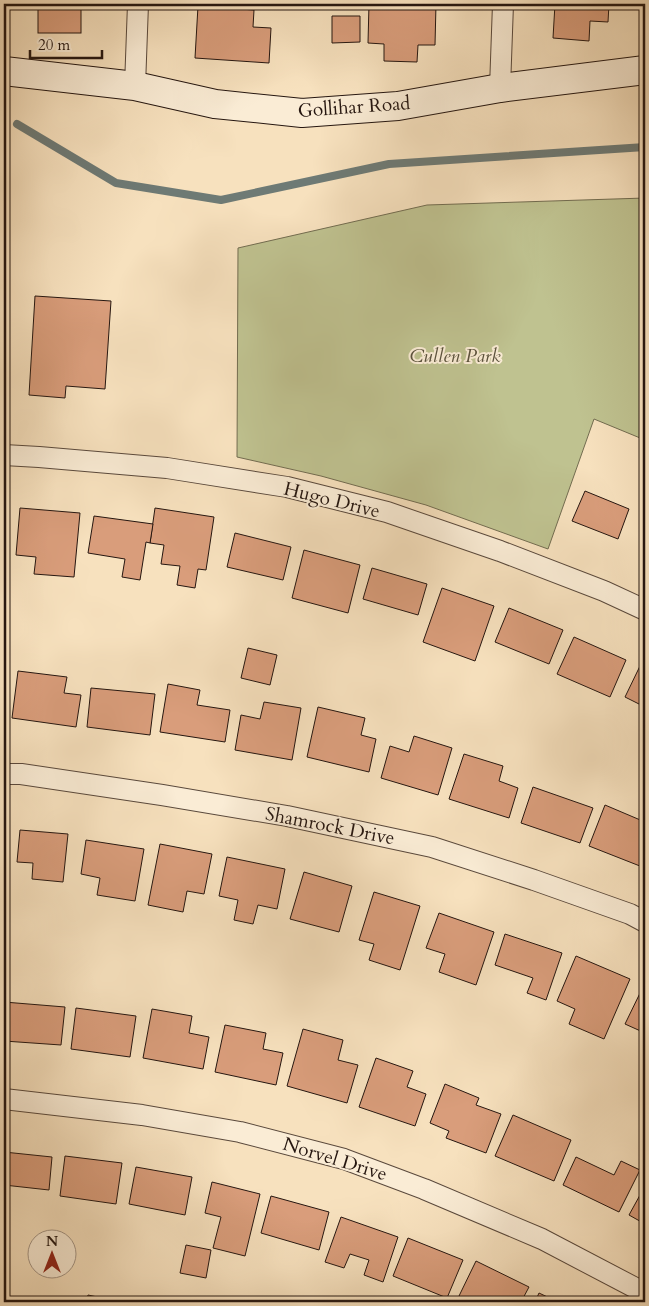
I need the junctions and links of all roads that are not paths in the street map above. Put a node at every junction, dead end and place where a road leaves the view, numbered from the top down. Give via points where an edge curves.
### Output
1 (138, 4) edge
2 (503, 4) edge
3 (645, 70) edge
4 (4, 71) edge
5 (135, 86) junction
6 (500, 88) junction
7 (4, 455) edge
8 (645, 610) edge
9 (4, 774) edge
10 (645, 922) edge
11 (4, 1099) edge
12 (645, 1293) edge

1 - 5 street
2 - 6 street
3 - 6 street, Gollihar Road
4 - 5 street, Gollihar Road
5 - 6 street, Gollihar Road via 215,104 302,114 398,106
7 - 8 street, Hugo Drive via 167,468 286,488 386,512 604,590
9 - 10 street, Shamrock Drive via 50,778 258,811 432,847 534,880
11 - 12 street, Norvel Drive via 142,1115 230,1130 344,1158 542,1239

